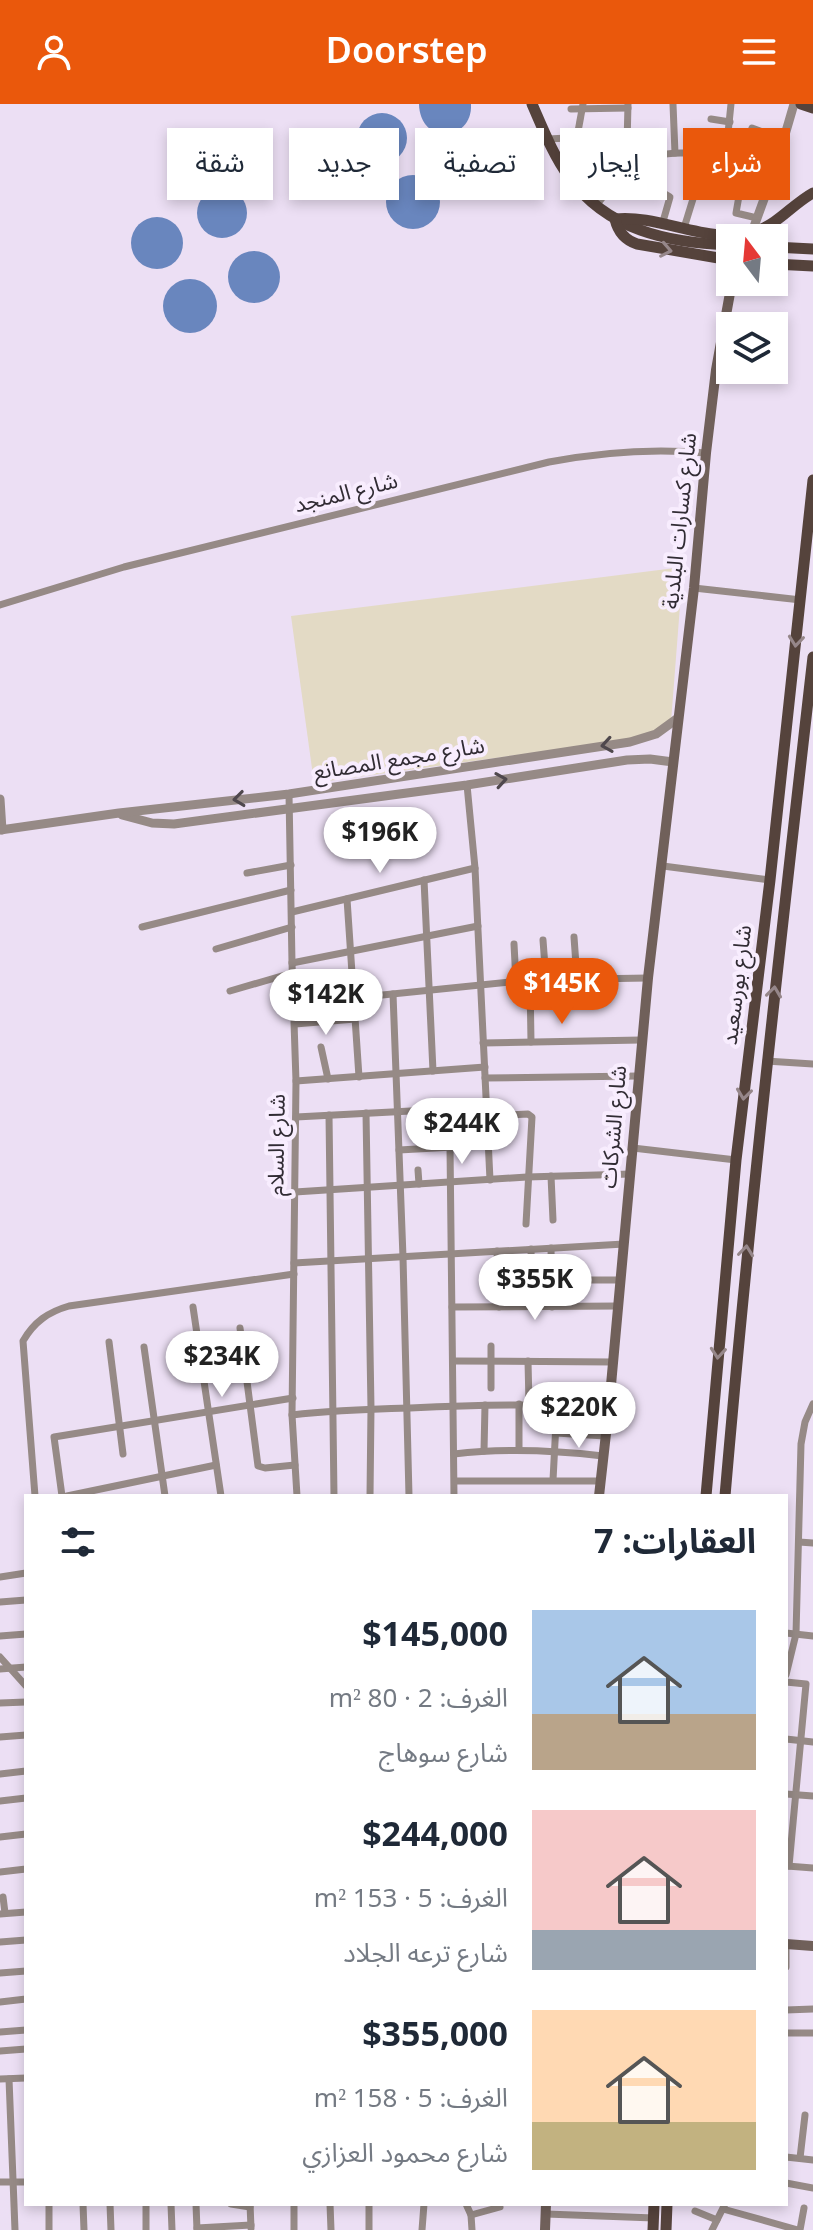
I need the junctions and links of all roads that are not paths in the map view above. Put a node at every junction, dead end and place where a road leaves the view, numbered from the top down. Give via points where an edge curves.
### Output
1 (532, 104) edge
2 (673, 104) edge
3 (731, 104) edge
4 (794, 104) edge
5 (628, 106) edge
6 (582, 107) edge
7 (813, 108) edge
8 (571, 109) dead end
9 (711, 119) dead end
10 (730, 122) junction
11 (578, 128) edge
12 (628, 128) edge
13 (730, 128) edge
14 (787, 128) edge
15 (560, 138) edge
16 (548, 139) junction
17 (675, 153) junction
18 (667, 154) edge
19 (683, 154) edge
20 (560, 162) edge
21 (813, 193) edge
22 (667, 195) edge
23 (590, 200) edge
24 (600, 200) edge
25 (693, 200) edge
26 (737, 200) edge
27 (764, 200) edge
28 (596, 206) junction
29 (757, 218) junction
30 (615, 219) junction
31 (755, 224) edge
32 (770, 224) edge
33 (662, 225) junction
34 (684, 228) junction
35 (716, 234) edge
36 (716, 244) edge
37 (788, 247) edge
38 (811, 248) edge
39 (716, 260) edge
40 (788, 265) edge
41 (813, 266) edge
42 (730, 296) edge
43 (706, 453) junction
44 (813, 480) edge
45 (811, 503) edge
46 (694, 588) junction
47 (801, 600) junction
48 (0, 605) edge
49 (813, 657) edge
50 (678, 718) junction
51 (673, 762) junction
52 (467, 785) junction
53 (289, 794) junction
54 (0, 799) edge
55 (290, 808) junction
56 (119, 813) junction
57 (1, 830) edge
58 (291, 865) junction
59 (663, 866) junction
60 (475, 868) junction
61 (247, 873) dead end
62 (424, 880) junction
63 (770, 880) junction
64 (291, 890) junction
65 (347, 899) junction
66 (292, 912) junction
67 (478, 926) junction
68 (142, 927) dead end
69 (292, 927) junction
70 (427, 936) junction
71 (574, 937) dead end
72 (543, 940) dead end
73 (514, 944) dead end
74 (216, 949) dead end
75 (350, 951) junction
76 (292, 963) junction
77 (292, 973) junction
78 (648, 978) junction
79 (577, 979) junction
80 (530, 980) junction
81 (546, 980) junction
82 (516, 982) junction
83 (480, 985) junction
84 (429, 990) junction
85 (230, 991) dead end
86 (393, 994) junction
87 (354, 998) junction
88 (294, 1004) junction
89 (572, 1005) dead end
90 (531, 1006) junction
91 (355, 1019) junction
92 (295, 1024) junction
93 (641, 1040) junction
94 (531, 1042) junction
95 (483, 1043) junction
96 (321, 1047) dead end
97 (766, 1061) junction
98 (813, 1064) edge
99 (485, 1067) junction
100 (433, 1071) junction
101 (396, 1074) junction
102 (638, 1076) junction
103 (359, 1077) junction
104 (485, 1078) junction
105 (328, 1079) junction
106 (296, 1081) junction
107 (487, 1107) junction
108 (397, 1112) junction
109 (366, 1113) junction
110 (329, 1115) junction
111 (487, 1116) junction
112 (296, 1117) junction
113 (489, 1145) junction
114 (450, 1147) junction
115 (633, 1148) junction
116 (399, 1150) junction
117 (736, 1160) junction
118 (418, 1170) dead end
119 (631, 1174) junction
120 (551, 1176) junction
121 (527, 1177) junction
122 (490, 1180) junction
123 (450, 1182) junction
124 (419, 1184) junction
125 (400, 1185) junction
126 (367, 1187) junction
127 (330, 1189) junction
128 (295, 1192) junction
129 (553, 1220) dead end
130 (526, 1224) dead end
131 (624, 1244) junction
132 (551, 1248) junction
133 (531, 1249) junction
134 (497, 1251) junction
135 (451, 1254) junction
136 (403, 1257) junction
137 (369, 1259) junction
138 (331, 1261) junction
139 (294, 1263) junction
140 (294, 1274) junction
141 (574, 1280) dead end
142 (621, 1280) junction
143 (532, 1306) junction
144 (618, 1306) junction
145 (193, 1307) dead end
146 (452, 1307) junction
147 (499, 1307) junction
148 (552, 1307) junction
149 (240, 1328) dead end
150 (109, 1342) dead end
151 (491, 1346) dead end
152 (144, 1347) dead end
153 (454, 1361) junction
154 (491, 1361) junction
155 (528, 1361) junction
156 (613, 1362) junction
157 (491, 1388) dead end
158 (293, 1398) junction
159 (519, 1404) junction
160 (529, 1404) junction
161 (557, 1404) junction
162 (813, 1404) edge
163 (250, 1405) junction
164 (454, 1405) junction
165 (485, 1405) junction
166 (609, 1407) junction
167 (371, 1408) junction
168 (408, 1408) junction
169 (333, 1410) junction
170 (208, 1412) junction
171 (292, 1415) junction
172 (154, 1420) junction
173 (119, 1426) junction
174 (556, 1433) junction
175 (605, 1436) junction
176 (519, 1449) junction
177 (555, 1450) junction
178 (484, 1451) junction
179 (123, 1454) dead end
180 (454, 1454) junction
181 (603, 1456) junction
182 (216, 1465) junction
183 (295, 1465) junction
184 (163, 1476) junction
185 (553, 1480) junction
186 (455, 1481) junction
187 (600, 1481) junction
188 (110, 1492) edge
189 (35, 1494) edge
190 (64, 1494) edge
191 (87, 1494) edge
192 (165, 1494) edge
193 (221, 1494) edge
194 (297, 1494) edge
195 (334, 1494) edge
196 (370, 1494) edge
197 (409, 1494) edge
198 (454, 1494) edge
199 (599, 1494) edge
200 (706, 1494) edge
201 (725, 1494) edge
202 (799, 1542) junction
203 (813, 1543) edge
204 (24, 1573) edge
205 (0, 1577) edge
206 (24, 1600) edge
207 (0, 1602) edge
208 (788, 1633) edge
209 (24, 1634) edge
210 (796, 1634) junction
211 (0, 1636) edge
212 (813, 1636) edge
213 (0, 1657) edge
214 (788, 1662) edge
215 (24, 1667) edge
216 (11, 1668) junction
217 (0, 1669) edge
218 (788, 1682) edge
219 (24, 1684) edge
220 (24, 1702) edge
221 (0, 1703) edge
222 (24, 1735) edge
223 (0, 1737) edge
224 (788, 1739) edge
225 (801, 1741) junction
226 (813, 1742) edge
227 (24, 1771) edge
228 (0, 1774) edge
229 (788, 1794) edge
230 (795, 1795) junction
231 (813, 1796) edge
232 (24, 1798) edge
233 (0, 1801) edge
234 (24, 1834) edge
235 (0, 1837) edge
236 (788, 1866) edge
237 (813, 1866) edge
238 (24, 1869) edge
239 (0, 1872) edge
240 (3, 1897) dead end
241 (24, 1912) edge
242 (2, 1914) edge
243 (24, 1940) edge
244 (0, 1942) edge
245 (788, 1944) edge
246 (813, 1946) edge
247 (24, 1971) edge
248 (0, 1973) edge
249 (24, 1999) edge
250 (0, 2002) edge
251 (813, 2009) edge
252 (788, 2010) edge
253 (24, 2030) edge
254 (0, 2032) edge
255 (788, 2033) edge
256 (813, 2033) edge
257 (24, 2049) edge
258 (0, 2051) edge
259 (5, 2079) edge
260 (805, 2115) dead end
261 (788, 2157) edge
262 (800, 2158) junction
263 (813, 2160) edge
264 (0, 2182) edge
265 (13, 2182) junction
266 (24, 2182) edge
267 (788, 2183) edge
268 (813, 2188) edge
269 (49, 2206) edge
270 (83, 2206) edge
271 (110, 2206) edge
272 (146, 2206) edge
273 (171, 2206) edge
274 (196, 2206) edge
275 (250, 2206) edge
276 (294, 2206) edge
277 (330, 2206) edge
278 (369, 2206) edge
279 (424, 2206) edge
280 (467, 2206) edge
281 (667, 2206) edge
282 (500, 2207) dead end
283 (724, 2207) edge
284 (804, 2208) dead end
285 (546, 2209) edge
286 (695, 2211) dead end
287 (471, 2215) junction
288 (717, 2220) junction
289 (654, 2224) edge
290 (251, 2228) edge
291 (197, 2229) edge
292 (15, 2230) edge
293 (49, 2230) edge
294 (84, 2230) edge
295 (111, 2230) edge
296 (146, 2230) edge
297 (172, 2230) edge
298 (294, 2230) edge
299 (331, 2230) edge
300 (369, 2230) edge
301 (422, 2230) edge
302 (472, 2230) edge
303 (545, 2230) edge
304 (666, 2230) edge
305 (712, 2230) edge
306 (799, 2230) edge

1 - 16 main road
2 - 17 street
3 - 10 street
4 - 7 main road
4 - 14 street
5 - 6 street
5 - 12 street
6 - 8 street
6 - 11 street
9 - 10 street
10 - 13 street
15 - 16 street
16 - 20 main road
17 - 18 street
17 - 19 street
21 - 32 main road
22 - 33 street
23 - 28 main road
24 - 28 street
25 - 34 street
26 - 29 street via 736,213
27 - 29 street
28 - 30 main road
29 - 31 street
30 - 33 main road
30 - 36 main road via 653,235
30 -> 39 main road via 632,243
33 - 34 main road
34 - 35 main road
37 - 38 main road
40 - 41 main road
42 - 43 main road, شارع كسارات البلدية
43 - 46 main road, شارع كسارات البلدية
43 - 48 street, شارع المنجد via 576,456 124,567
44 - 45 main road, شارع بورسعيد
45 - 47 main road, شارع بورسعيد
46 - 47 street
46 - 50 main road, شارع كسارات البلدية
47 -> 63 main road, شارع بورسعيد
97 -> 49 main road, شارع بورسعيد
50 - 51 main road, شارع كسارات البلدية
50 -> 53 street, شارع مجمع المصانع via 656,734 630,742
52 -> 51 street, شارع مجمع المصانع via 627,760
51 - 59 main road, شارع الشركات
52 - 55 street, شارع مجمع المصانع
52 - 60 street
53 - 55 street, شارع السلام
53 -> 56 street, شارع مجمع المصانع
54 - 57 street
55 - 56 street, شارع مجمع المصانع via 174,824
55 - 58 street, شارع السلام
56 - 57 street, شارع مجمع المصانع
58 - 61 street
58 - 64 street, شارع السلام
59 - 63 street
59 - 78 main road, شارع الشركات
60 - 62 street
60 - 67 street
62 - 65 street
62 - 70 street
63 -> 117 main road, شارع بورسعيد
64 - 66 street, شارع السلام
64 - 68 street
65 - 66 street
65 - 75 street
66 - 69 street, شارع السلام
67 - 70 street
67 - 83 street
69 - 74 street
69 - 76 street, شارع السلام
70 - 75 street
70 - 84 street
71 - 79 street
72 - 81 street
73 - 82 street
75 - 76 street
75 - 87 street
76 - 77 street, شارع السلام
77 - 85 street
77 - 88 street, شارع السلام
78 - 79 street
78 - 93 main road, شارع الشركات
79 - 81 street
80 - 81 street
80 - 82 street
80 - 90 street
82 - 83 street
83 - 84 street
83 - 95 street
84 - 86 street
84 - 100 street
86 - 87 street
86 - 101 street
87 - 88 street
87 - 91 street
88 - 92 street, شارع السلام
89 - 90 street
90 - 94 street
91 - 92 street
91 - 103 street
92 - 106 street, شارع السلام
93 - 94 street
93 - 102 main road, شارع الشركات
94 - 95 street
95 - 99 street
96 - 105 street
97 - 98 street
201 -> 97 main road, شارع بورسعيد
99 - 100 street
99 - 104 street
100 - 101 street
101 - 103 street
101 - 108 street
102 - 104 street
102 - 115 main road, شارع الشركات
103 - 105 street
104 - 107 street
105 - 106 street
106 - 112 street, شارع السلام
107 - 108 street
107 - 111 street
108 - 109 street
108 - 116 street
109 - 110 street
109 - 126 street
110 - 112 street
110 - 127 street
111 - 113 street
111 - 121 street via 530,1115
112 - 128 street, شارع السلام
113 - 114 street
113 - 122 street
114 - 116 street
114 - 123 street
115 - 117 street
115 - 119 main road, شارع الشركات
116 - 125 street
117 -> 200 main road, شارع بورسعيد
118 - 124 street
119 - 120 street
119 - 131 main road, شارع الشركات
120 - 121 street
120 - 129 street
121 - 122 street
121 - 130 street
122 - 123 street
123 - 124 street
123 - 135 street
124 - 125 street
125 - 126 street
125 - 136 street
126 - 127 street
126 - 137 street
127 - 128 street
127 - 138 street
128 - 139 street, شارع السلام
131 - 132 street
131 - 142 main road, شارع الشركات
132 - 133 street
132 - 148 street
133 - 134 street
133 - 143 street
134 - 135 street
134 - 147 street
135 - 136 street
135 - 146 street
136 - 137 street
136 - 168 street
137 - 138 street
137 - 167 street
138 - 139 street
138 - 169 street
139 - 140 street, شارع السلام
140 - 158 street, شارع السلام
140 - 189 street via 69,1306 42,1318 23,1341
141 - 142 street
142 - 144 main road, شارع الشركات
143 - 147 street
143 - 148 street
144 - 148 street
144 - 156 main road, شارع الشركات
145 - 170 street
146 - 147 street
146 - 153 street
149 - 163 street
150 - 173 street
151 - 154 street
152 - 172 street
153 - 154 street
153 - 164 street
154 - 155 street
154 - 157 street
155 - 156 street
155 - 160 street
156 - 166 main road, شارع الشركات
158 - 163 street
158 - 171 street, شارع السلام
159 - 160 street
159 - 165 street
159 - 176 street
160 - 161 street
161 - 166 street
161 - 174 street
162 - 202 street via 801,1444
163 - 170 street
163 - 183 street via 258,1466
164 - 165 street
164 - 168 street
164 - 180 street
165 - 178 street
166 - 175 main road, شارع الشركات
167 - 168 street
167 - 169 street
167 - 196 street
168 - 197 street
169 - 171 street
169 - 195 street
170 - 172 street
170 - 182 street
171 - 183 street, شارع السلام
172 - 173 street
172 - 184 street
173 - 179 street
173 - 190 street via 53,1439
174 - 175 street
174 - 177 street
175 - 181 main road, شارع الشركات
176 - 177 street
176 - 178 street
177 - 181 street
177 - 185 street
178 - 180 street
180 - 186 street
181 - 187 main road, شارع الشركات
182 - 184 street
182 - 193 street
183 - 194 street, شارع السلام
184 - 188 street
184 - 192 street
185 - 186 street
185 - 187 street
186 - 198 street
187 - 199 main road, شارع الشركات
188 - 191 street
202 - 203 street
202 - 210 street
204 - 205 street
206 - 207 street
208 - 210 street
209 - 211 street
210 - 212 street
210 - 214 street
213 - 216 street
215 - 216 street
216 - 217 street
216 - 219 street
218 - 225 street via 806,1684
220 - 221 street
222 - 223 street
224 - 225 street
225 - 226 street
225 - 230 street
227 - 228 street
229 - 230 street
230 - 231 street
230 - 236 street
232 - 233 street
234 - 235 street
236 - 237 street
238 - 239 street
240 - 242 street
241 - 242 street
243 - 244 street
245 - 246 main road
247 - 248 street
249 - 250 street
251 - 252 street
253 - 254 street
255 - 256 street
257 - 258 street
259 - 265 street
260 - 262 street
261 - 262 street
262 - 263 street
264 - 265 street
265 - 266 street
265 - 292 street
267 - 268 street
269 - 293 street
270 - 294 street
271 - 295 street
272 - 296 street
273 - 297 street
274 - 291 street
275 - 290 street
276 - 298 street
277 - 299 street
278 - 300 street
279 - 301 street
280 - 287 street
281 - 304 main road
282 - 287 street
283 - 288 street
283 - 306 street
284 - 306 street
285 - 289 street
285 - 303 main road
286 - 288 street
287 - 302 street
288 - 305 street
290 - 291 street

